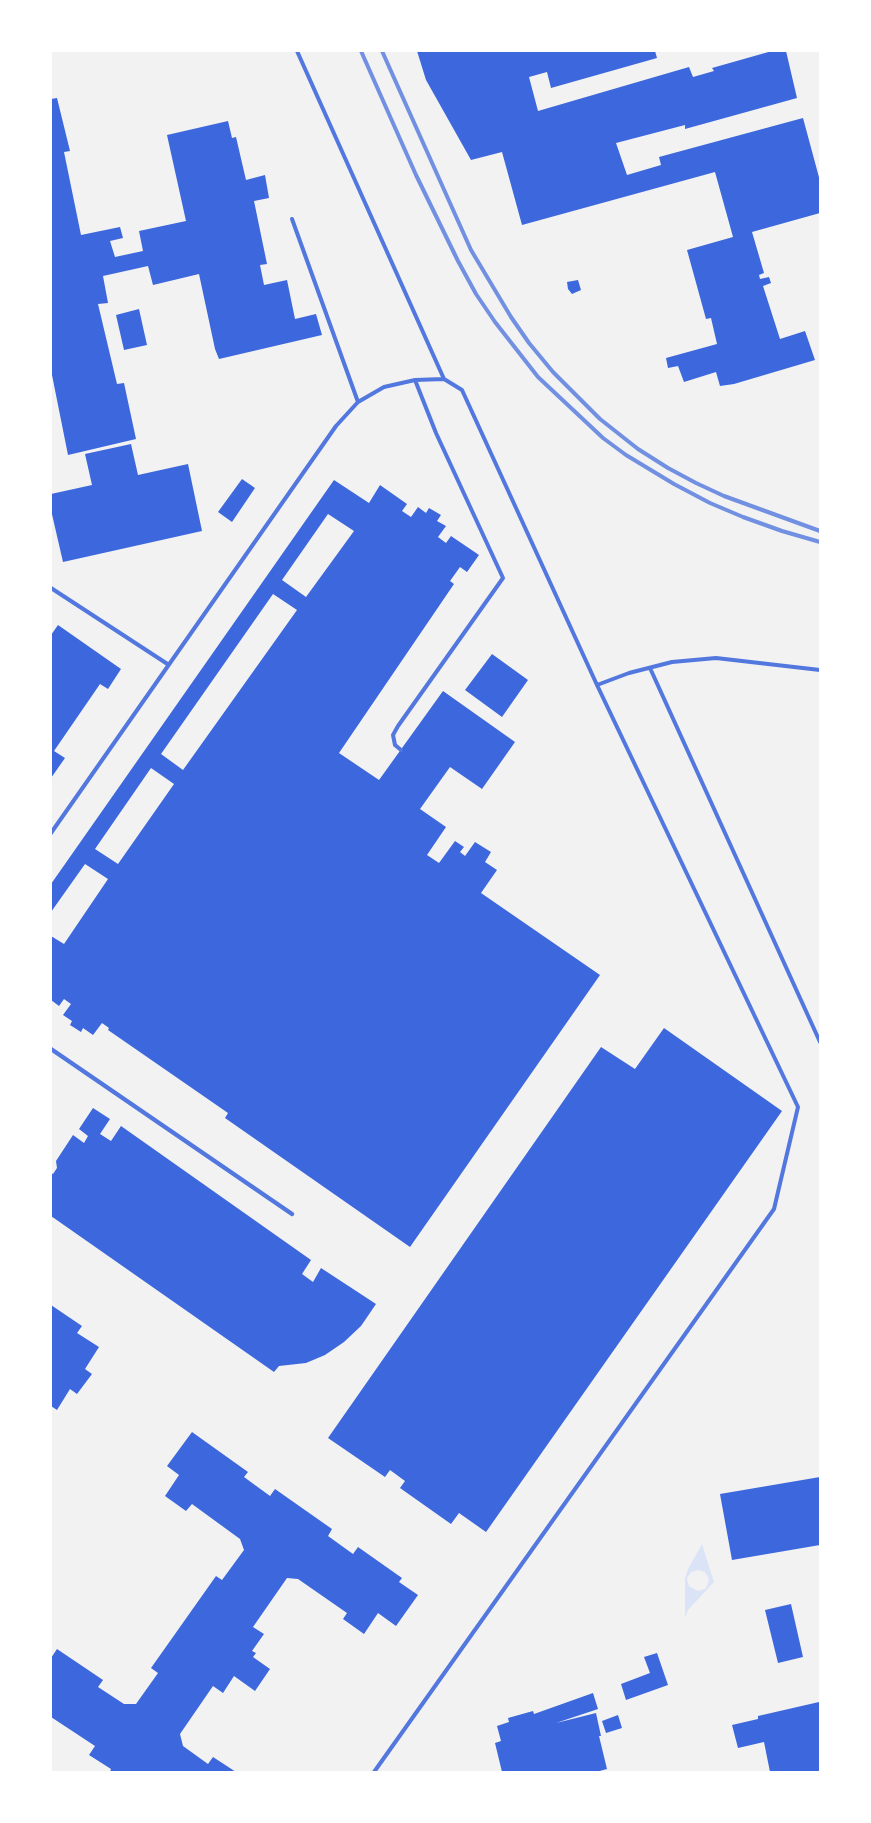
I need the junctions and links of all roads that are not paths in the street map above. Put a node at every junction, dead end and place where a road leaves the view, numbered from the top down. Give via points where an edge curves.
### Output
1 (297, 51) edge
2 (292, 219) dead end
3 (444, 379) junction
4 (415, 380) junction
5 (358, 402) junction
6 (51, 588) edge
7 (169, 665) junction
8 (650, 668) junction
9 (820, 670) edge
10 (597, 685) junction
11 (401, 750) dead end
12 (51, 833) edge
13 (820, 1042) edge
14 (51, 1049) edge
15 (292, 1214) dead end
16 (374, 1772) edge

1 - 3 lane
2 - 5 lane
3 - 4 lane
3 - 10 lane via 462,390
4 - 5 lane via 384,387
4 - 11 lane via 436,433 504,578 398,726 393,735 395,745
5 - 7 lane via 336,426
6 - 7 lane
7 - 12 lane
8 - 9 lane via 672,662 716,658
8 - 10 lane via 629,672
8 - 13 lane
10 - 16 lane via 798,1107 774,1209
14 - 15 street

